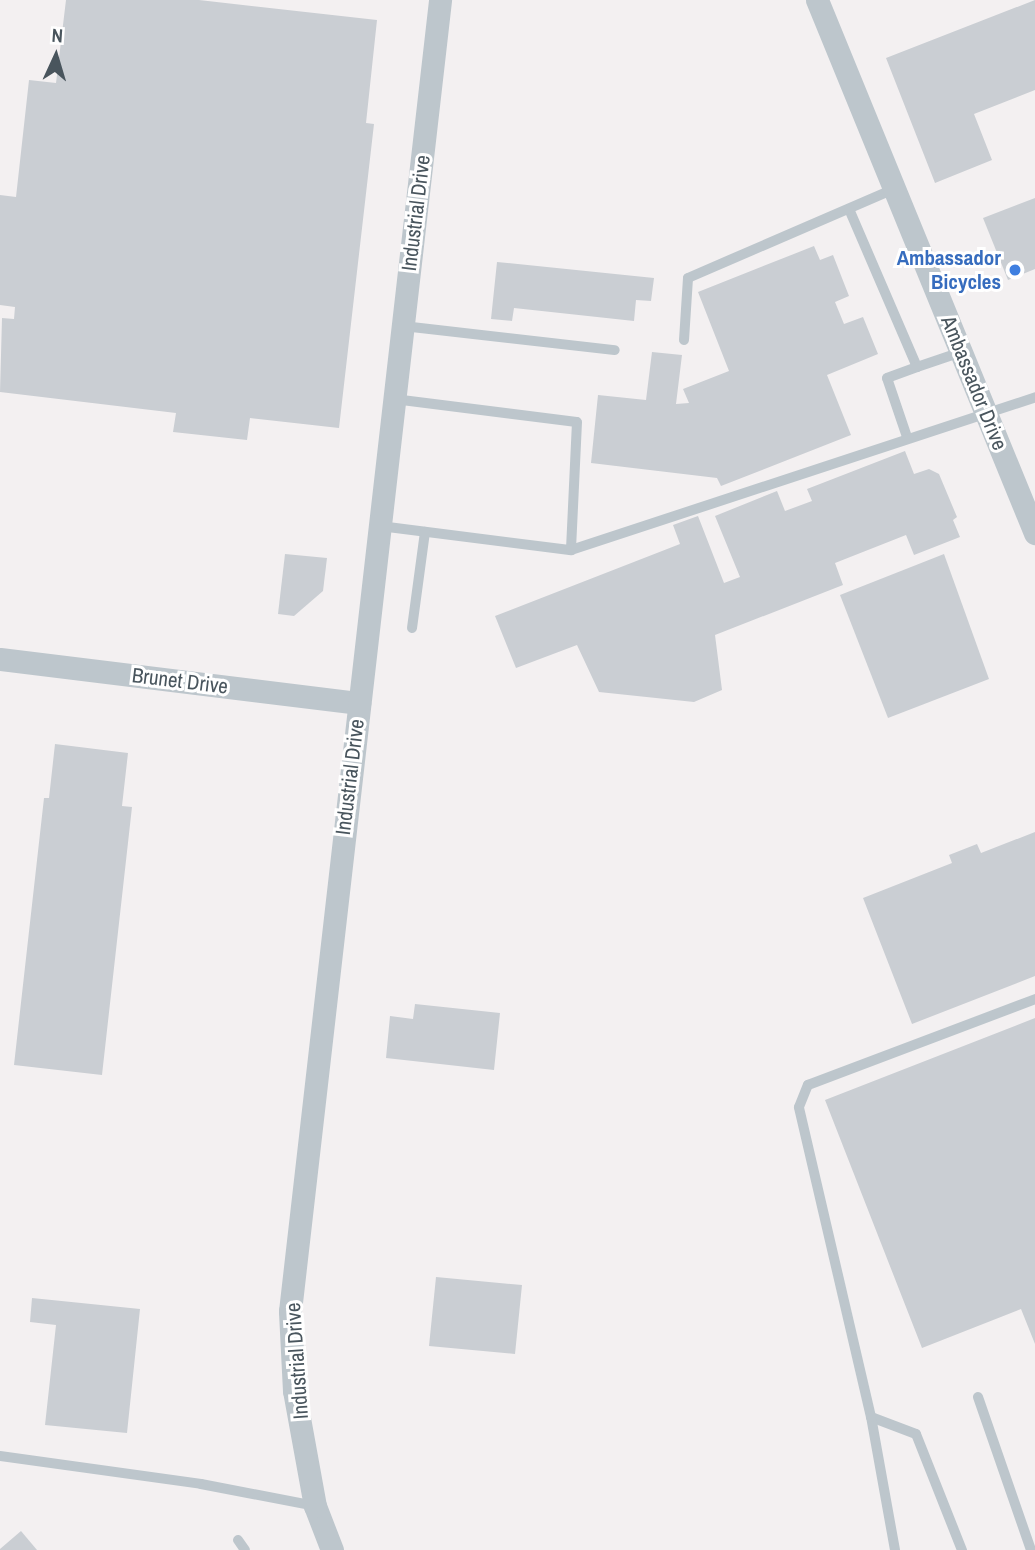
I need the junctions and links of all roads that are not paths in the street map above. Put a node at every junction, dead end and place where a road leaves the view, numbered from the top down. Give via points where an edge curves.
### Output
1 (440, 0) edge
2 (817, 0) edge
3 (894, 190) junction
4 (849, 209) junction
5 (403, 326) junction
6 (684, 340) dead end
7 (615, 350) dead end
8 (961, 352) junction
9 (917, 367) junction
10 (1035, 397) edge
11 (394, 400) junction
12 (986, 412) junction
13 (907, 437) junction
14 (380, 526) junction
15 (425, 532) junction
16 (1035, 533) edge
17 (571, 550) junction
18 (412, 628) dead end
19 (0, 659) edge
20 (359, 703) junction
21 (1035, 999) edge
22 (978, 1397) dead end
23 (871, 1417) junction
24 (0, 1456) edge
25 (315, 1506) junction
26 (332, 1550) edge
27 (895, 1550) edge
28 (962, 1550) edge
29 (1031, 1550) edge

1 - 5 street, Industrial Drive
2 - 3 street, Ambassador Drive
3 - 4 lane
3 - 8 street, Ambassador Drive
4 - 6 lane via 688,278
4 - 9 lane
5 - 7 lane
5 - 11 street, Industrial Drive
8 - 9 lane
8 - 12 street, Ambassador Drive
9 - 13 lane via 887,379
10 - 12 lane
11 - 14 street, Industrial Drive
11 - 17 lane via 577,422
12 - 13 lane
12 - 16 street, Ambassador Drive
13 - 17 lane
14 - 15 lane
14 - 20 street, Industrial Drive
15 - 17 lane
15 - 18 lane
19 - 20 street, Brunet Drive
20 - 25 street, Industrial Drive via 290,1311 294,1391
21 - 23 lane via 808,1085 799,1107
22 - 29 lane
23 - 27 lane
23 - 28 lane via 916,1434
24 - 25 lane via 150,1476
25 - 26 street, Industrial Drive

